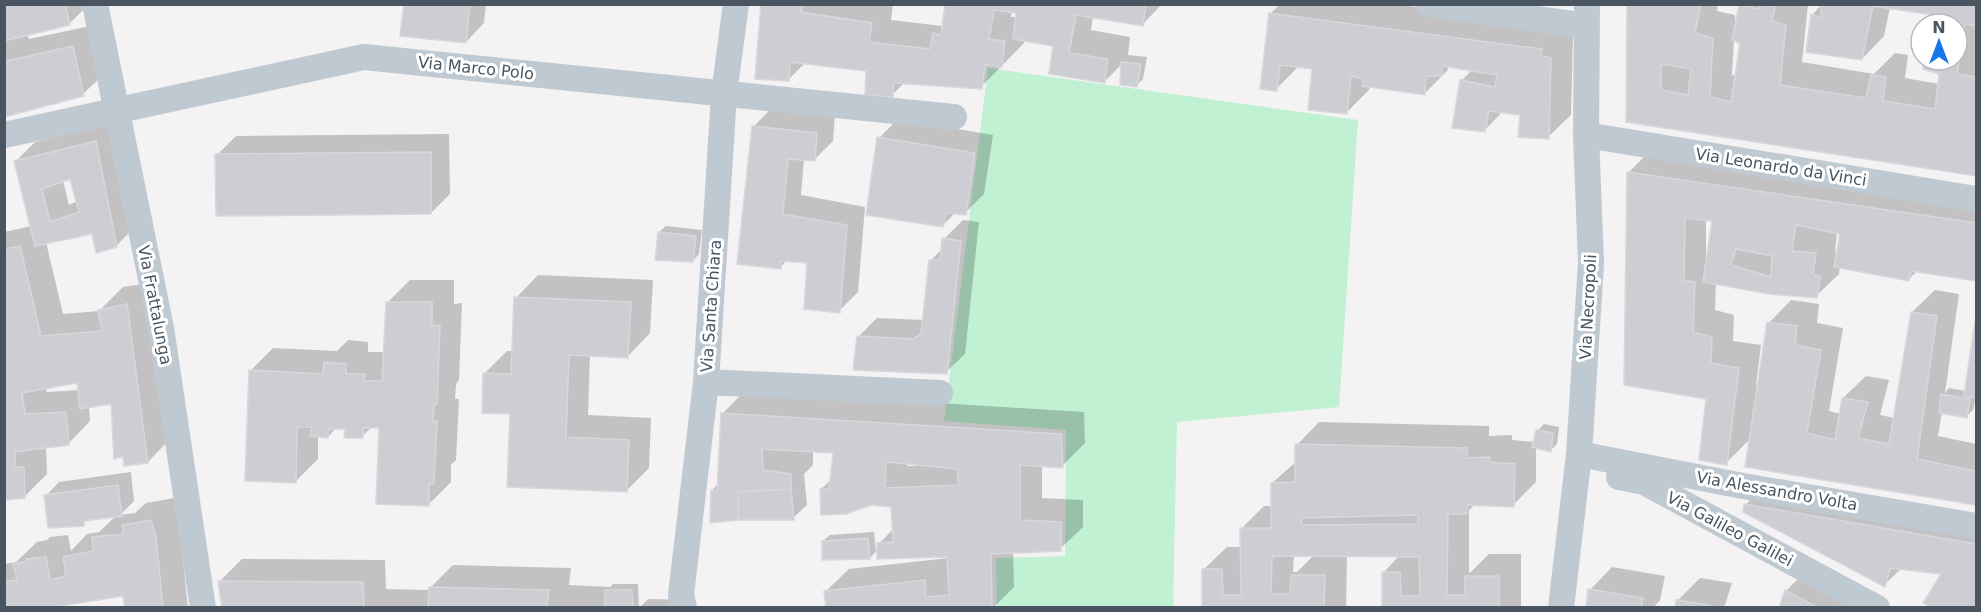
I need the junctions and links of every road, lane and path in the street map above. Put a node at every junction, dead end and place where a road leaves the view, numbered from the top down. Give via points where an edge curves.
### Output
1 (95, 4) edge
2 (736, 4) edge
3 (1429, 4) edge
4 (1587, 15) edge
5 (724, 94) junction
6 (116, 111) junction
7 (954, 117) dead end
8 (4, 135) edge
9 (1586, 135) junction
10 (1977, 199) edge
11 (706, 382) junction
12 (940, 393) dead end
13 (1578, 461) junction
14 (1977, 526) edge
15 (203, 608) edge
16 (684, 608) edge
17 (1562, 608) edge
18 (1877, 608) edge

1 - 6 street, Via Frattalunga
2 - 5 street, Via Santa Chiara
3 - 4 street
4 - 9 street, Via Necropoli
5 - 6 street, Via Marco Polo via 364,57
5 - 7 street, Via Marco Polo
5 - 11 street, Via Santa Chiara
6 - 8 street, Via Marco Polo
6 - 15 street, Via Frattalunga via 161,328
9 - 10 street, Via Leonardo da Vinci
9 - 13 street, Via Necropoli via 1591,263
11 - 12 street
11 - 16 street, Via Santa Chiara via 681,594
13 - 14 street, Via Alessandro Volta
13 - 17 street, Via Necropoli
13 - 18 street, Via Galileo Galilei via 1644,482

